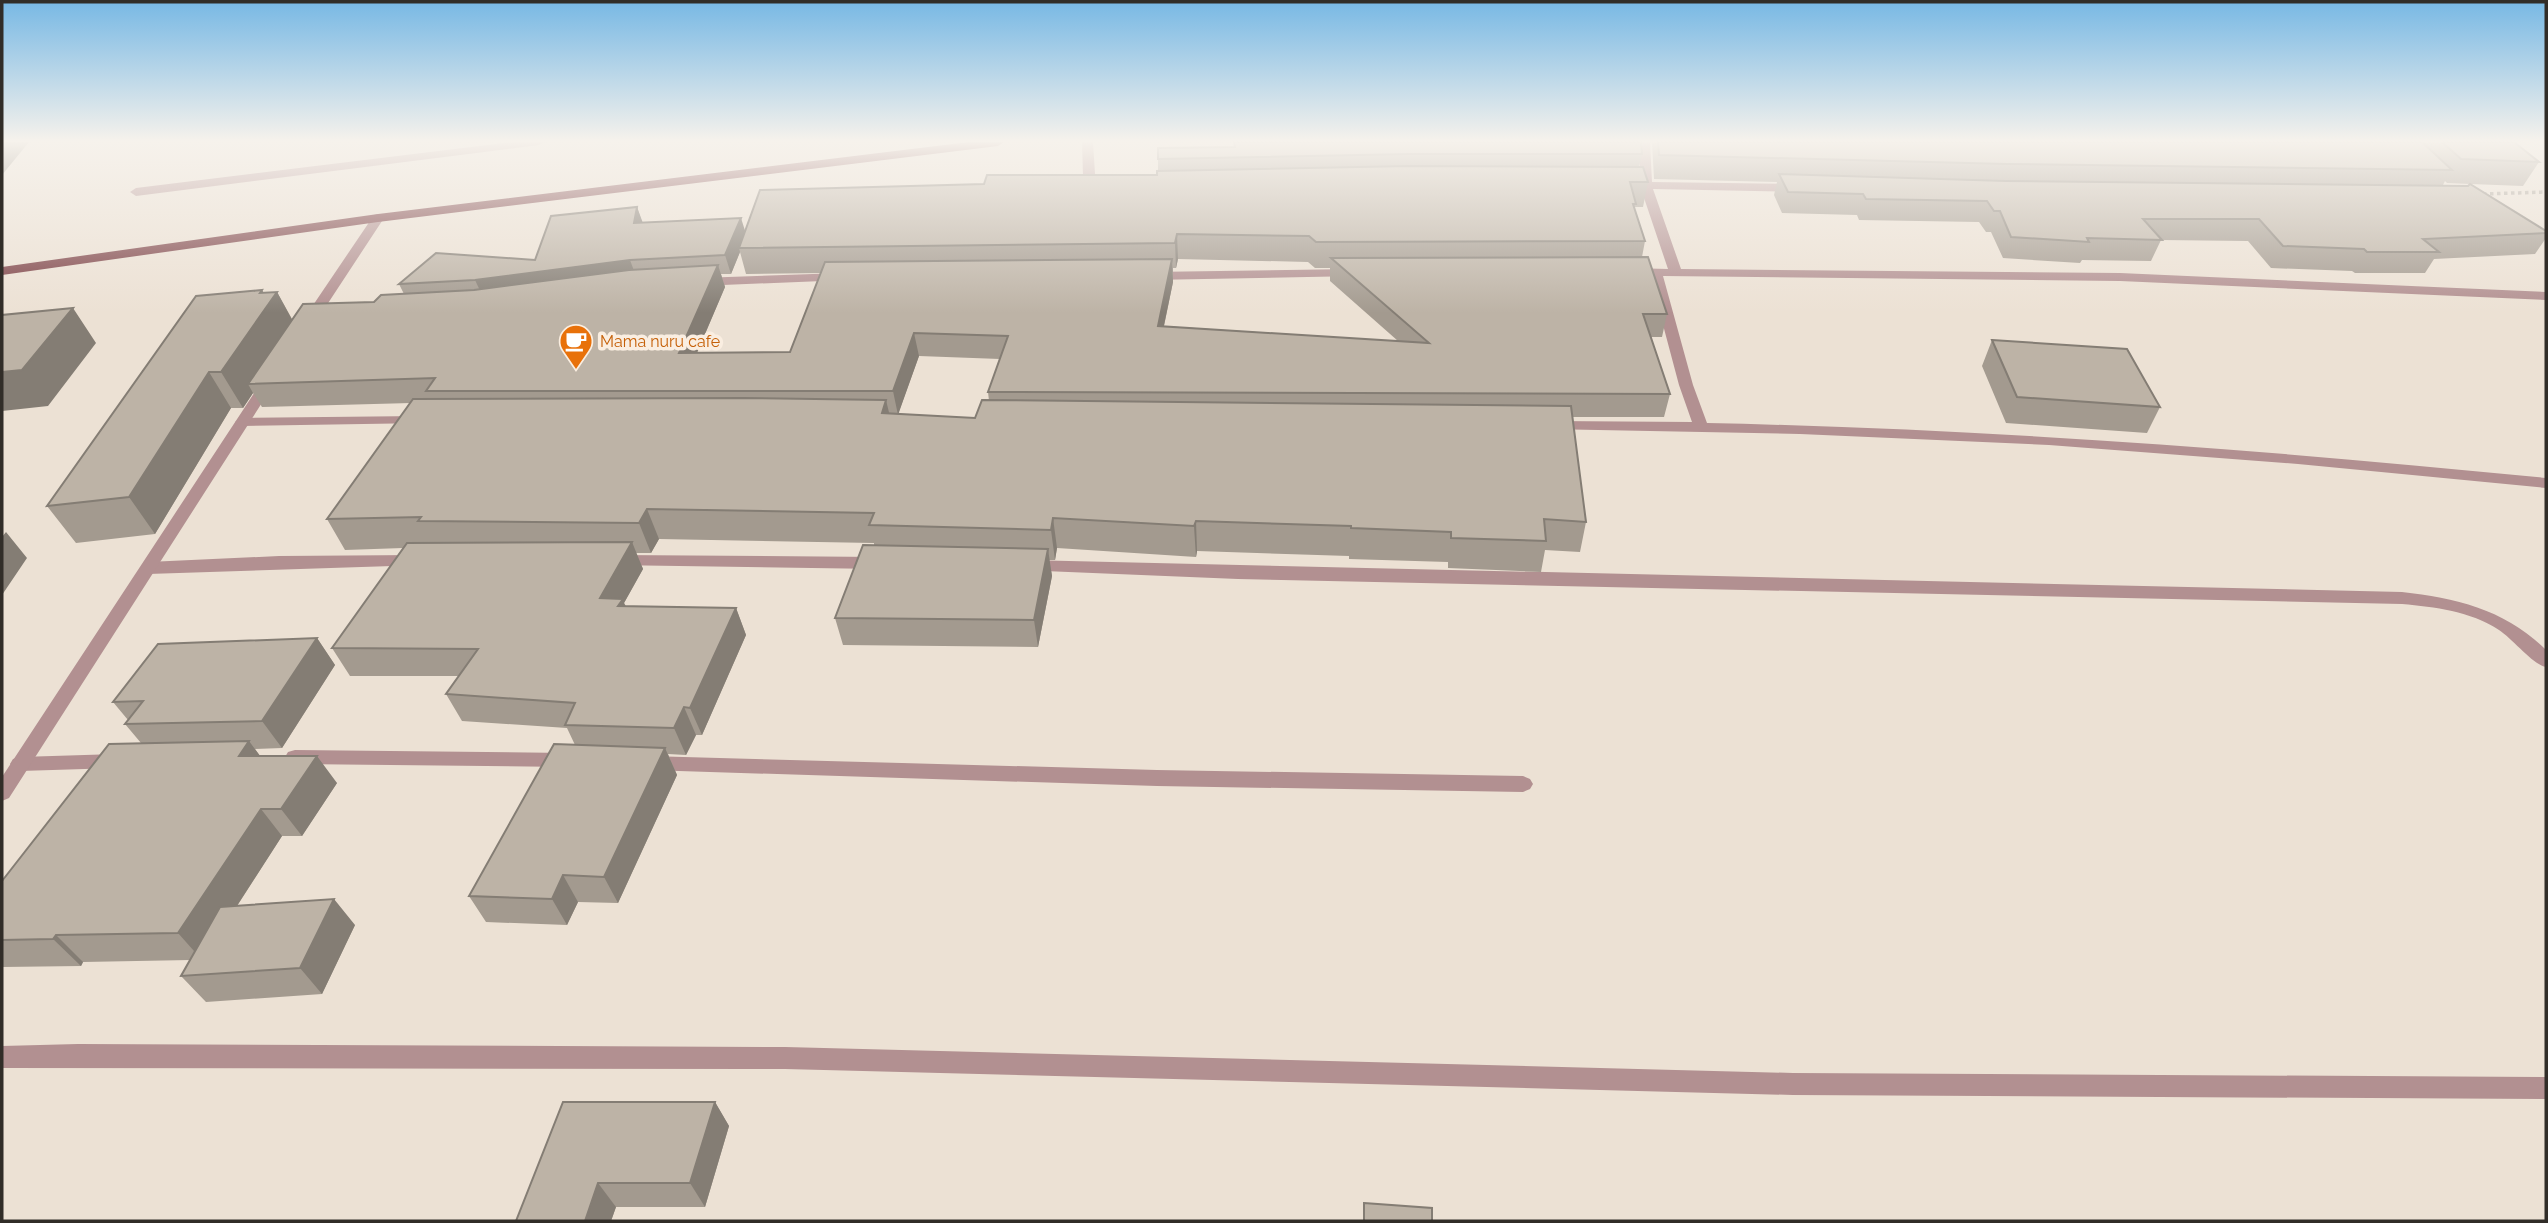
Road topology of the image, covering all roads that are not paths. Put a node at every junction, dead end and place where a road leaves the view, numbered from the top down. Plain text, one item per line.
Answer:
1 (532, 199) edge
2 (1651, 199) edge
3 (378, 218) junction
4 (2, 271) edge
5 (1617, 272) edge
6 (1655, 272) junction
7 (1676, 272) junction
8 (1367, 273) edge
9 (1141, 276) edge
10 (862, 277) edge
11 (685, 283) edge
12 (2546, 296) edge
13 (334, 315) edge
14 (313, 316) junction
15 (299, 337) edge
16 (278, 369) edge
17 (433, 420) edge
18 (242, 422) junction
19 (1536, 426) edge
20 (1700, 427) junction
21 (2546, 483) edge
22 (428, 561) edge
23 (605, 561) edge
24 (903, 563) edge
25 (1013, 566) edge
26 (148, 568) junction
27 (2546, 662) edge
28 (270, 757) edge
29 (139, 760) edge
30 (589, 761) edge
31 (630, 762) edge
32 (20, 764) junction
33 (1523, 784) dead end
34 (2, 793) edge
35 (2, 1057) edge
36 (2546, 1088) edge

1 - 3 highway
2 - 7 street
3 - 4 highway
3 - 14 street
5 - 6 street
6 - 7 street
6 - 20 street
7 - 12 street
8 - 9 street
10 - 11 street
13 - 14 street
14 - 15 street
16 - 18 street
17 - 18 street
18 - 26 street
19 - 20 street
20 - 21 street
22 - 26 street
23 - 24 street
25 - 27 street
26 - 32 street
28 - 30 street
29 - 32 street
31 - 33 street
32 - 34 street
35 - 36 street

